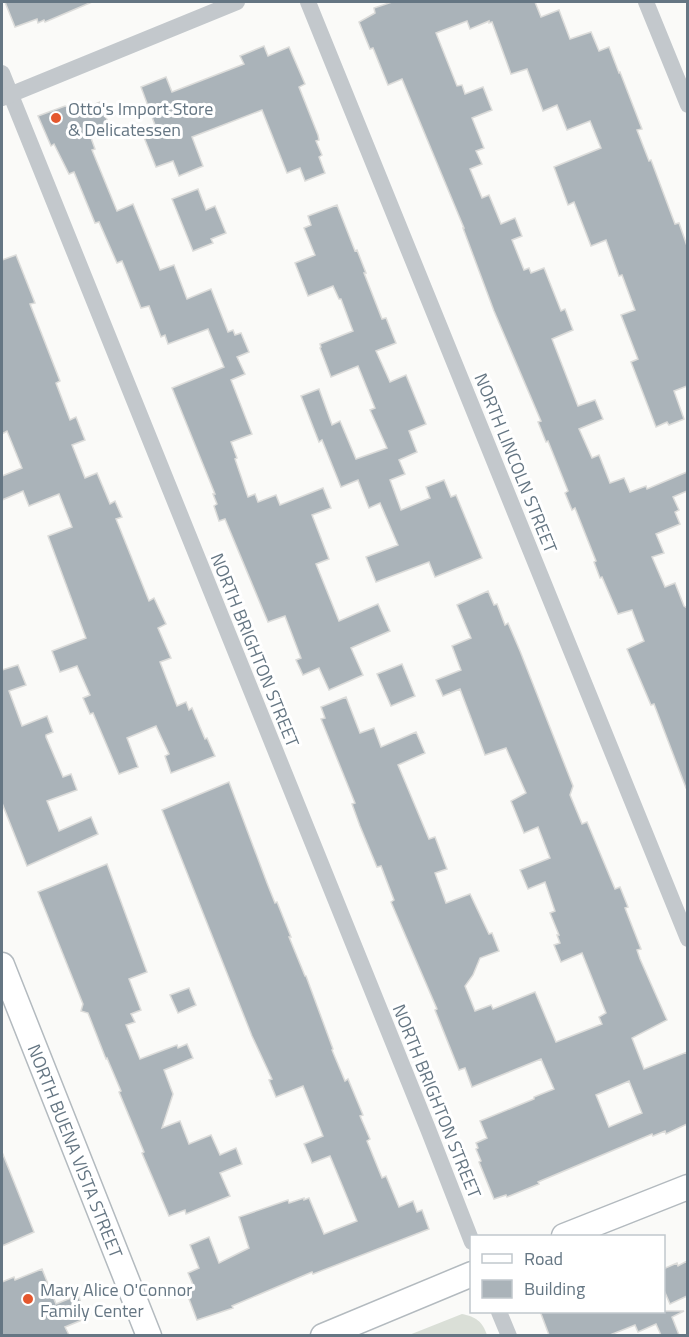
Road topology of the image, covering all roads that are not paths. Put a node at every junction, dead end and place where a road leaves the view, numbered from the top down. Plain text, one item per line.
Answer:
1 (237, 2) edge
2 (308, 2) edge
3 (646, 2) edge
4 (2, 73) edge
5 (6, 97) edge
6 (687, 105) edge
7 (687, 939) edge
8 (2, 965) edge
9 (687, 1186) edge
10 (566, 1235) edge
11 (470, 1239) edge
12 (470, 1274) edge
13 (500, 1313) edge
14 (149, 1335) edge
15 (322, 1335) edge
16 (509, 1335) edge

1 - 5 street
2 - 7 street, NORTH LINCOLN STREET
3 - 6 street
4 - 5 street, NORTH BRIGHTON STREET
5 - 11 street, NORTH BRIGHTON STREET
8 - 14 main road, NORTH BUENA VISTA STREET
9 - 10 main road
12 - 15 main road
13 - 16 street

